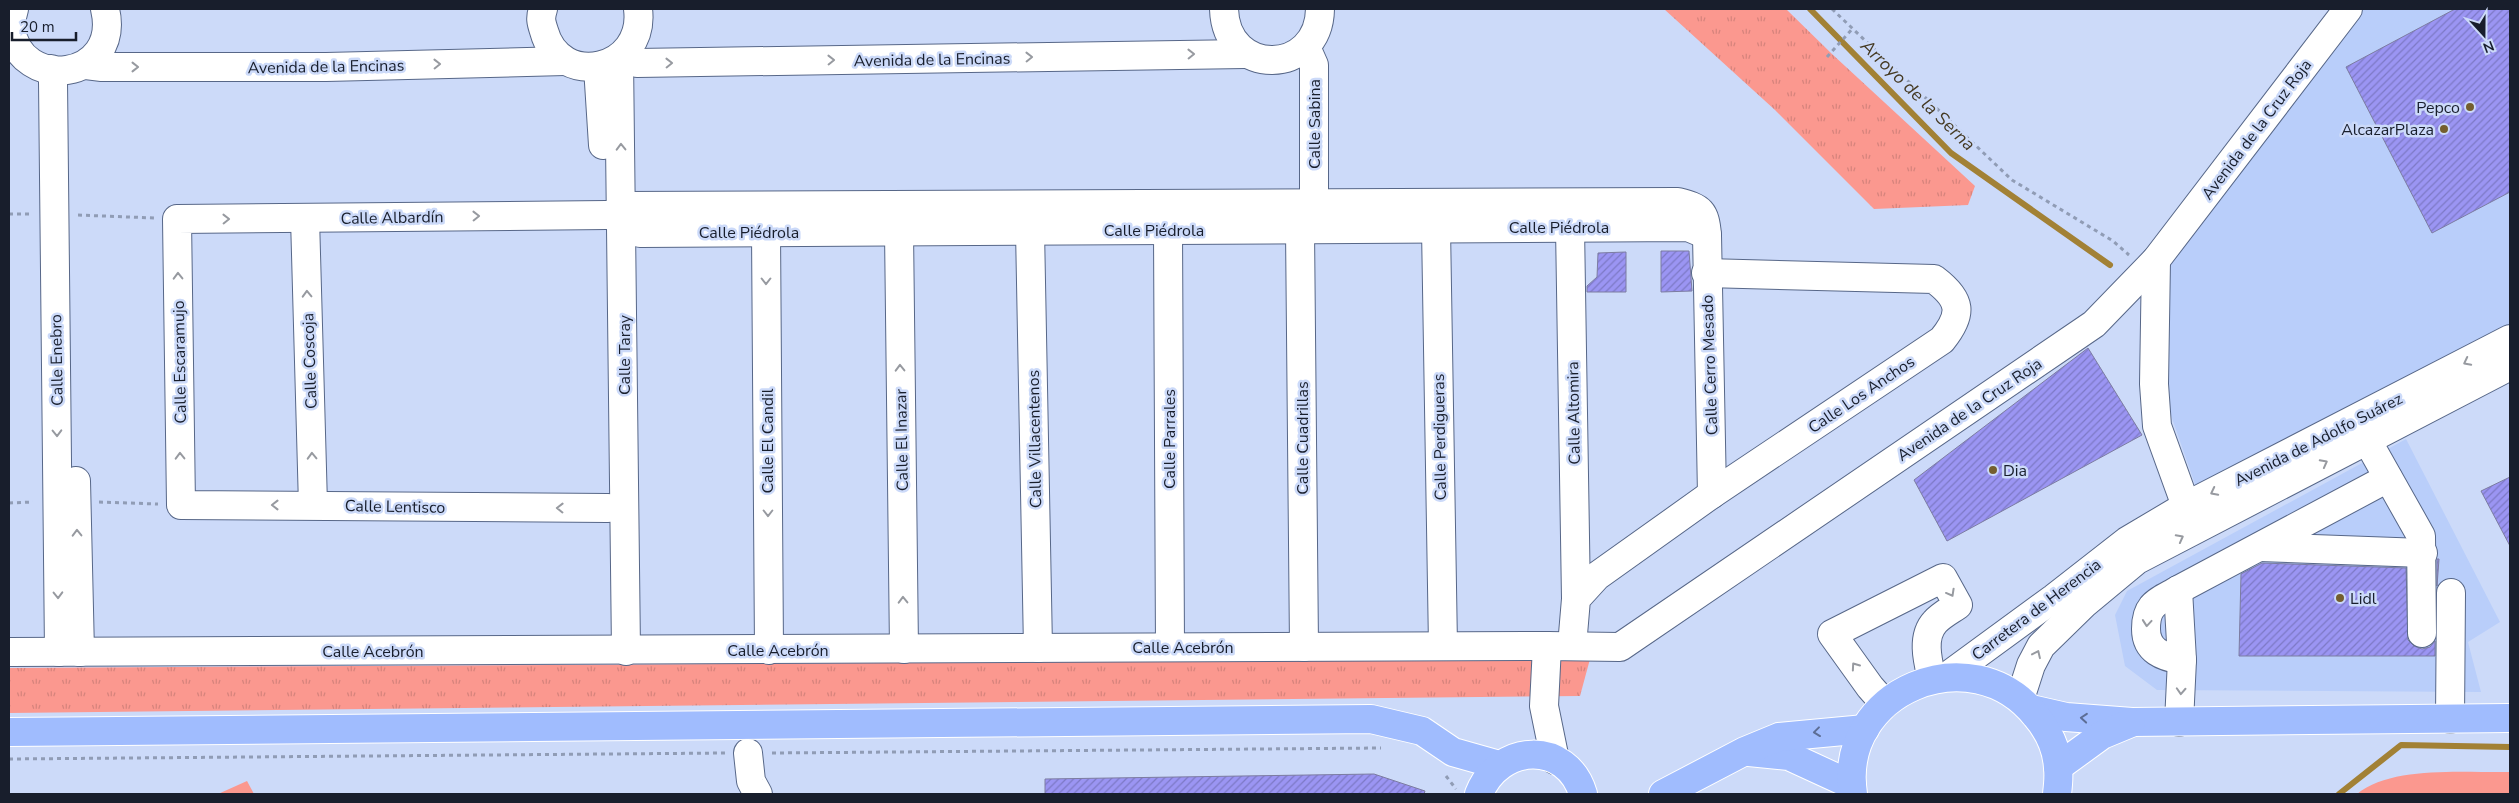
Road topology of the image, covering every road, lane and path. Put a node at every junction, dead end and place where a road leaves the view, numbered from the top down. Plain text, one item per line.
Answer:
1 (14, 9) edge
2 (105, 9) edge
3 (543, 9) edge
4 (638, 9) edge
5 (1224, 9) edge
6 (1320, 9) edge
7 (1832, 9) edge
8 (2348, 9) edge
9 (1853, 28) junction
10 (1306, 47) junction
11 (1245, 54) junction
12 (1826, 57) dead end
13 (565, 61) junction
14 (613, 61) junction
15 (9, 68) edge
16 (62, 68) junction
17 (1314, 202) junction
18 (617, 212) junction
19 (9, 214) edge
20 (63, 214) junction
21 (305, 218) junction
22 (177, 219) junction
23 (1570, 227) junction
24 (1436, 228) junction
25 (1300, 229) junction
26 (1030, 230) junction
27 (1168, 230) junction
28 (898, 231) junction
29 (766, 232) junction
30 (1707, 235) junction
31 (2151, 265) junction
32 (1706, 273) junction
33 (2510, 339) edge
34 (2510, 366) edge
35 (2367, 440) junction
36 (2388, 478) junction
37 (1712, 494) junction
38 (77, 501) junction
39 (181, 505) junction
40 (313, 505) junction
41 (2186, 506) junction
42 (608, 508) junction
43 (2258, 547) junction
44 (2132, 551) junction
45 (2423, 553) junction
46 (2451, 593) dead end
47 (1576, 599) junction
48 (2422, 633) dead end
49 (1443, 646) junction
50 (1560, 646) junction
51 (1304, 647) junction
52 (1038, 648) junction
53 (1170, 648) junction
54 (904, 649) junction
55 (769, 650) junction
56 (617, 651) junction
57 (9, 652) edge
58 (69, 652) junction
59 (1939, 678) junction
60 (1885, 704) junction
61 (2026, 704) junction
62 (1544, 706) junction
63 (2510, 718) edge
64 (2450, 719) junction
65 (2132, 722) junction
66 (2179, 722) junction
67 (1866, 729) junction
68 (9, 732) edge
69 (1453, 752) junction
70 (1745, 752) junction
71 (748, 753) dead end
72 (1510, 760) junction
73 (1555, 760) junction
74 (2058, 767) junction
75 (1852, 790) edge
76 (758, 794) edge
77 (1475, 794) edge
78 (1479, 794) edge
79 (1583, 794) edge
80 (1663, 794) edge
81 (2057, 794) edge

1 - 16 street
2 - 16 street
3 - 13 street
4 - 14 street
5 - 11 street
6 - 10 street
7 - 9 path
8 - 31 street, Avenida de la Cruz Roja
9 - 12 path
9 - 31 path
10 - 11 street, Avenida de la Encinas
10 - 17 street, Calle Sabina
14 -> 11 street, Avenida de la Encinas
13 - 14 street, Avenida de la Encinas
16 -> 13 street, Avenida de la Encinas
14 - 18 street, Calle Taray
15 - 16 street, Avenida de la Encinas
16 - 20 street, Calle Enebro
17 - 18 street, Calle Albardín
17 - 30 street, Calle Cerro Mesado
21 -> 18 street, Calle Albardín
18 - 29 street, Calle Piédrola
18 - 42 street, Calle Taray
18 - 56 street, Calle Taray
19 - 20 path
20 - 22 path
20 - 38 street, Calle Enebro
20 -> 58 street, Calle Enebro
22 -> 21 street, Calle Albardín
40 -> 21 street, Calle Coscoja
39 -> 22 street, Calle Escaramujo
23 - 24 street, Calle Piédrola
23 - 30 street, Calle Piédrola
23 - 47 street, Calle Altomira
24 - 25 street, Calle Piédrola
24 - 49 street, Calle Perdigueras
25 - 27 street, Calle Piédrola
25 - 51 street, Calle Cuadrillas
26 - 27 street, Calle Piédrola
26 - 28 street, Calle Piédrola
26 - 52 street, Calle Villacentenos
27 - 53 street, Calle Parrales
28 - 29 street, Calle Piédrola
54 -> 28 street, Calle El Inazar
29 -> 55 street, Calle El Candil
30 - 32 street, Calle Cerro Mesado
31 - 41 street
31 - 50 street, Avenida de la Cruz Roja
32 - 37 street, Calle Cerro Mesado
32 - 37 street, Calle Los Anchos
33 -> 41 street, Avenida de Adolfo Suárez
34 - 35 street, Avenida de Adolfo Suárez
35 - 36 street
44 -> 35 street, Avenida de Adolfo Suárez
36 - 43 street
36 - 45 street
37 - 47 street, Calle Los Anchos
38 - 39 path
58 -> 38 street, Calle Enebro
40 -> 39 street, Calle Lentisco
42 -> 40 street, Calle Lentisco
41 - 44 street, Avenida de Adolfo Suárez
42 - 56 street, Calle Taray
43 - 45 street
43 -> 66 street
44 - 59 street, Carretera de Herencia
61 -> 44 street, Carretera de Herencia
45 - 48 street
46 - 64 street
47 - 50 street
49 - 50 street, Calle Acebrón
49 - 51 street, Calle Acebrón
50 - 62 street
51 - 53 street, Calle Acebrón
52 - 53 street, Calle Acebrón
52 - 54 street, Calle Acebrón
54 - 55 street, Calle Acebrón
55 - 56 street, Calle Acebrón
56 - 58 street, Calle Acebrón
57 - 58 street, Calle Acebrón
59 - 60 main road
60 -> 59 street
59 - 61 main road
60 - 67 main road
65 -> 61 main road
61 - 74 main road
62 - 72 street
62 - 73 street
63 - 64 main road
64 - 66 main road
65 - 66 main road
65 - 74 main road
67 -> 70 main road
67 - 75 main road
68 - 69 main road
69 - 72 main road
69 - 77 main road
70 - 75 main road
70 - 80 main road
71 - 76 street
72 - 73 main road
72 - 78 main road
73 - 79 main road
74 - 81 main road

